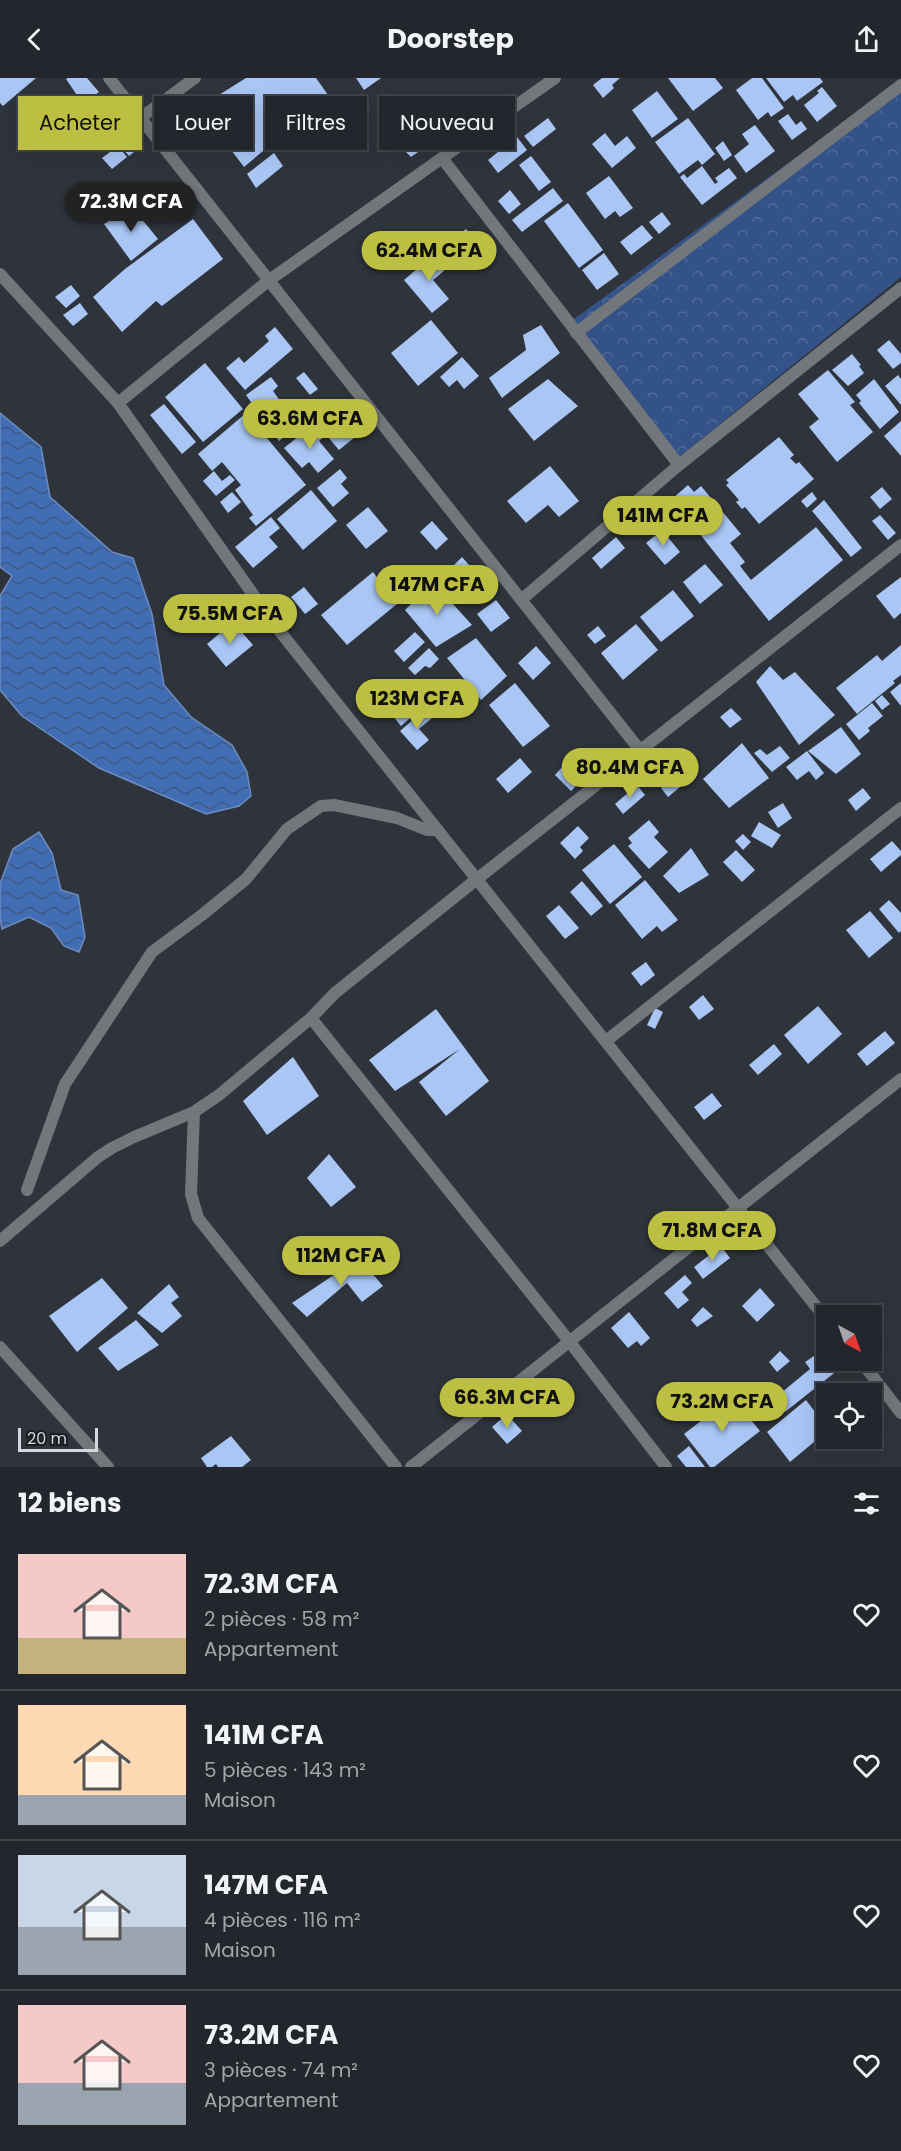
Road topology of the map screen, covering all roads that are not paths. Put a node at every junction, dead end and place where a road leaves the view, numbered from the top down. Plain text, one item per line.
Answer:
1 (109, 78) edge
2 (195, 78) edge
3 (555, 78) edge
4 (901, 85) edge
5 (123, 96) edge
6 (142, 118) edge
7 (142, 122) edge
8 (442, 158) junction
9 (0, 274) edge
10 (268, 281) junction
11 (901, 288) edge
12 (576, 333) junction
13 (118, 404) junction
14 (679, 465) junction
15 (901, 545) edge
16 (521, 600) junction
17 (639, 749) junction
18 (901, 808) edge
19 (438, 830) junction
20 (477, 879) junction
21 (310, 1018) junction
22 (606, 1041) junction
23 (901, 1079) edge
24 (194, 1112) junction
25 (27, 1190) dead end
26 (738, 1208) junction
27 (0, 1241) edge
28 (816, 1306) edge
29 (569, 1341) junction
30 (0, 1347) edge
31 (869, 1371) edge
32 (901, 1413) edge
33 (108, 1467) edge
34 (396, 1467) edge
35 (411, 1467) edge
36 (666, 1467) edge

1 - 5 street
2 - 6 street
3 - 8 street
4 - 12 street
7 - 10 street
8 - 10 street
8 - 12 street
9 - 13 street
10 - 13 street
10 - 16 street
11 - 14 street
12 - 14 street
13 - 19 street
14 - 16 street
15 - 17 street
16 - 17 street
17 - 20 street
18 - 22 street
19 - 20 street
19 - 25 street
20 - 21 street
20 - 22 street
21 - 24 street
21 - 29 street
22 - 26 street
23 - 26 street
24 - 27 street
24 - 34 street
26 - 28 street
26 - 29 street
29 - 35 street
29 - 36 street
30 - 33 street
31 - 32 street

